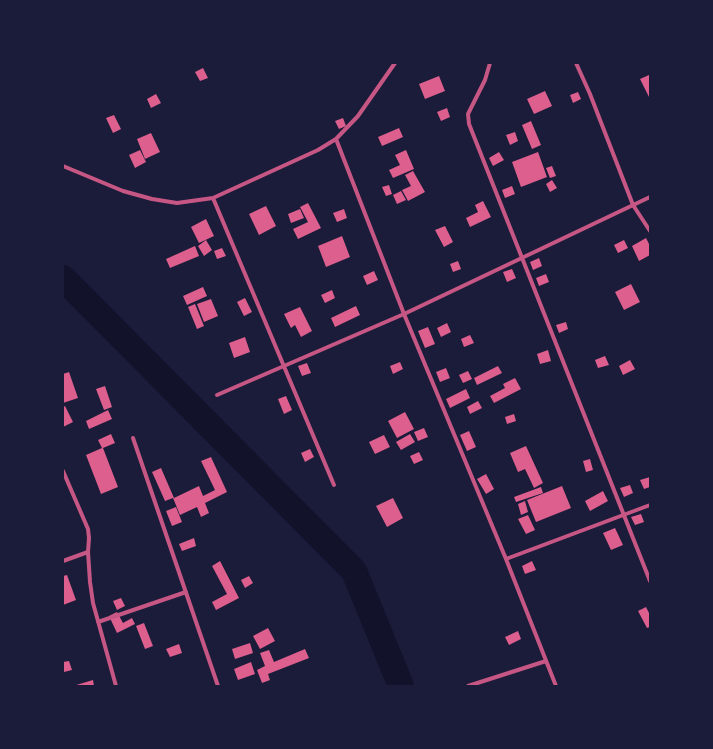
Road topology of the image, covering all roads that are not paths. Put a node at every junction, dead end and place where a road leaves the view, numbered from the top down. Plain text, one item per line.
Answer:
1 (395, 63) edge
2 (490, 63) edge
3 (576, 63) edge
4 (336, 139) junction
5 (63, 166) edge
6 (650, 197) edge
7 (213, 198) junction
8 (634, 205) junction
9 (650, 231) edge
10 (522, 259) junction
11 (404, 314) junction
12 (284, 365) junction
13 (217, 395) dead end
14 (133, 438) dead end
15 (63, 472) edge
16 (334, 485) dead end
17 (650, 504) edge
18 (624, 514) junction
19 (88, 552) junction
20 (506, 559) junction
21 (63, 561) edge
22 (650, 582) edge
23 (186, 592) junction
24 (98, 622) junction
25 (546, 662) junction
26 (116, 686) edge
27 (218, 686) edge
28 (468, 686) edge
29 (556, 686) edge

1 - 4 street
2 - 10 street
3 - 8 street
4 - 7 street
4 - 11 street
5 - 7 street
6 - 8 street
7 - 12 street
8 - 9 street
8 - 10 street
10 - 11 street
10 - 18 street
11 - 12 street
11 - 20 street
12 - 13 street
12 - 16 street
14 - 23 street
15 - 19 street
17 - 18 street
18 - 20 street
18 - 22 street
19 - 21 street
19 - 24 street
20 - 25 street
23 - 24 street
23 - 27 street
24 - 26 street
25 - 28 street
25 - 29 street

